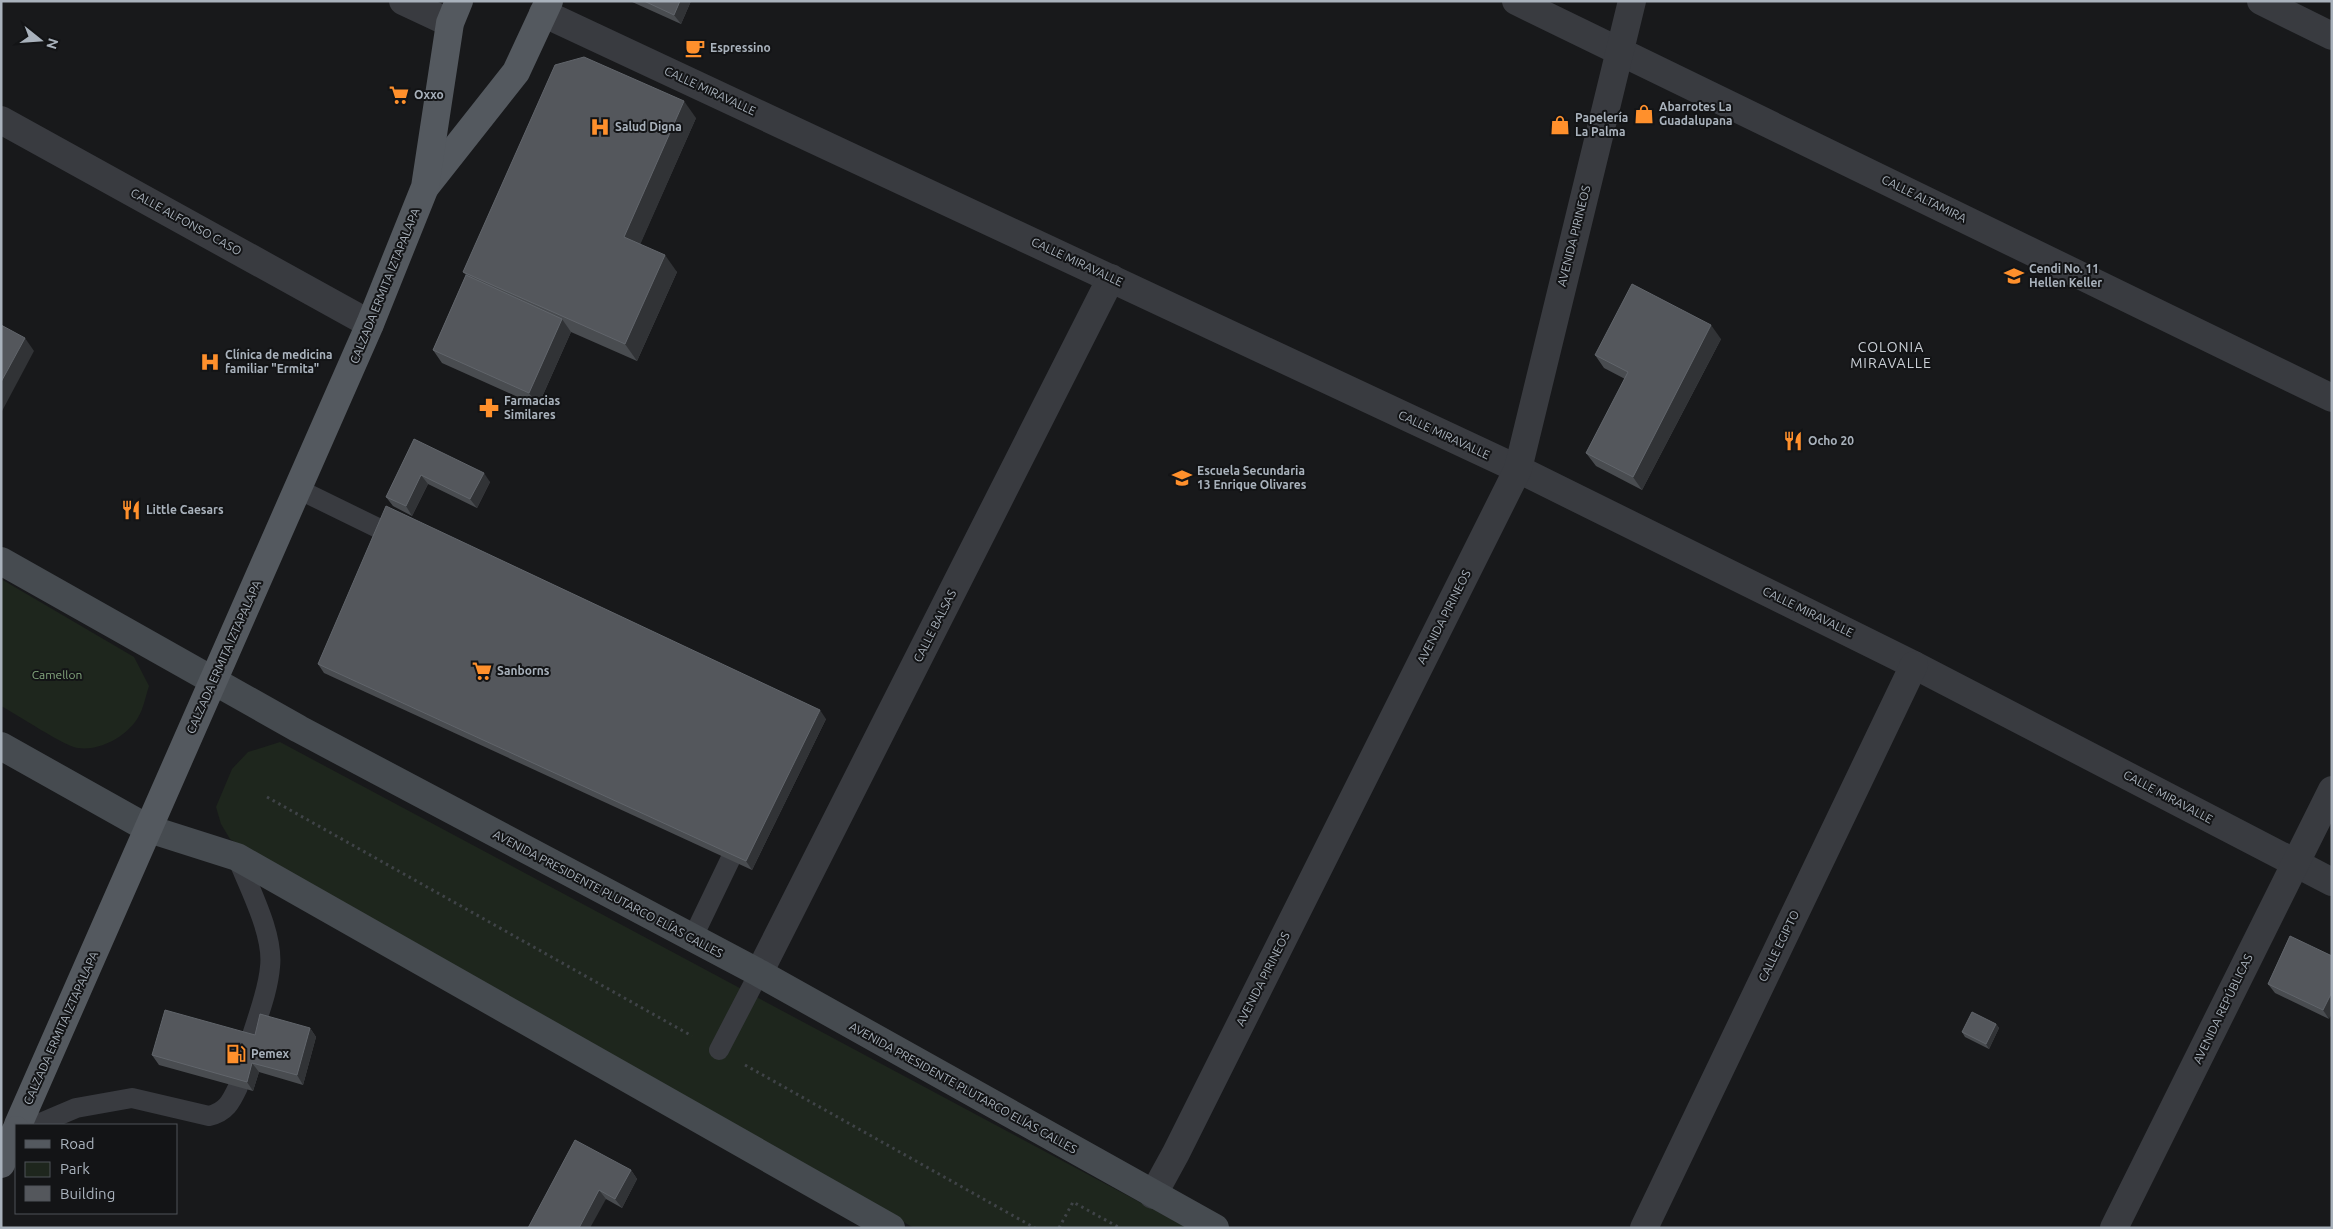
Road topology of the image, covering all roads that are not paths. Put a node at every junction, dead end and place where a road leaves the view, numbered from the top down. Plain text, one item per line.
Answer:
1 (403, 1) edge
2 (1516, 1) edge
3 (1632, 1) edge
4 (2261, 1) edge
5 (546, 7) edge
6 (454, 12) edge
7 (2332, 36) edge
8 (1619, 50) junction
9 (1, 120) edge
10 (425, 188) junction
11 (1111, 278) junction
12 (370, 324) junction
13 (2332, 398) edge
14 (1518, 469) junction
15 (298, 489) junction
16 (386, 532) edge
17 (1, 561) edge
18 (1914, 665) junction
19 (214, 681) junction
20 (1, 746) edge
21 (2332, 790) edge
22 (149, 829) junction
23 (237, 857) junction
24 (730, 860) edge
25 (2295, 864) junction
26 (2332, 882) edge
27 (692, 939) junction
28 (759, 974) junction
29 (250, 1042) edge
30 (718, 1050) road end
31 (238, 1087) edge
32 (23, 1124) edge
33 (35, 1124) edge
34 (15, 1139) edge
35 (1, 1164) edge
36 (1153, 1195) junction
37 (891, 1228) edge
38 (1215, 1228) edge
39 (1644, 1228) edge
40 (2114, 1228) edge

1 - 6 street
2 - 8 street, CALLE ALTAMIRA
3 - 8 street, AVENIDA PIRINEOS
4 - 7 street
5 - 10 main road, CALZADA ERMITA IZTAPALAPA
5 - 11 street, CALLE MIRAVALLE
6 - 10 main road, CALZADA ERMITA IZTAPALAPA
8 - 13 street, CALLE ALTAMIRA
8 - 14 street, AVENIDA PIRINEOS
9 - 12 street, CALLE ALFONSO CASO
10 - 12 main road, CALZADA ERMITA IZTAPALAPA
11 - 14 street, CALLE MIRAVALLE
11 - 28 street, CALLE BALSAS
12 - 15 main road, CALZADA ERMITA IZTAPALAPA
14 - 18 street, CALLE MIRAVALLE
14 - 36 street, AVENIDA PIRINEOS
15 - 16 lane
15 - 19 main road, CALZADA ERMITA IZTAPALAPA
17 - 19 main road, AVENIDA PRESIDENTE PLUTARCO ELÍAS CALLES
18 - 25 street, CALLE MIRAVALLE
18 - 39 street, CALLE EGIPTO
19 - 22 main road, CALZADA ERMITA IZTAPALAPA
19 - 27 main road, AVENIDA PRESIDENTE PLUTARCO ELÍAS CALLES
20 - 22 main road
21 - 25 street, AVENIDA REPÚBLICAS
22 - 23 main road
22 - 32 main road, CALZADA ERMITA IZTAPALAPA
23 - 29 lane
23 - 37 main road
24 - 27 lane
25 - 26 street, CALLE MIRAVALLE
25 - 40 street, AVENIDA REPÚBLICAS
27 - 28 main road, AVENIDA PRESIDENTE PLUTARCO ELÍAS CALLES
28 - 30 lane
28 - 36 main road, AVENIDA PRESIDENTE PLUTARCO ELÍAS CALLES
31 - 33 lane
34 - 35 main road, CALZADA ERMITA IZTAPALAPA
36 - 38 main road, AVENIDA PRESIDENTE PLUTARCO ELÍAS CALLES

